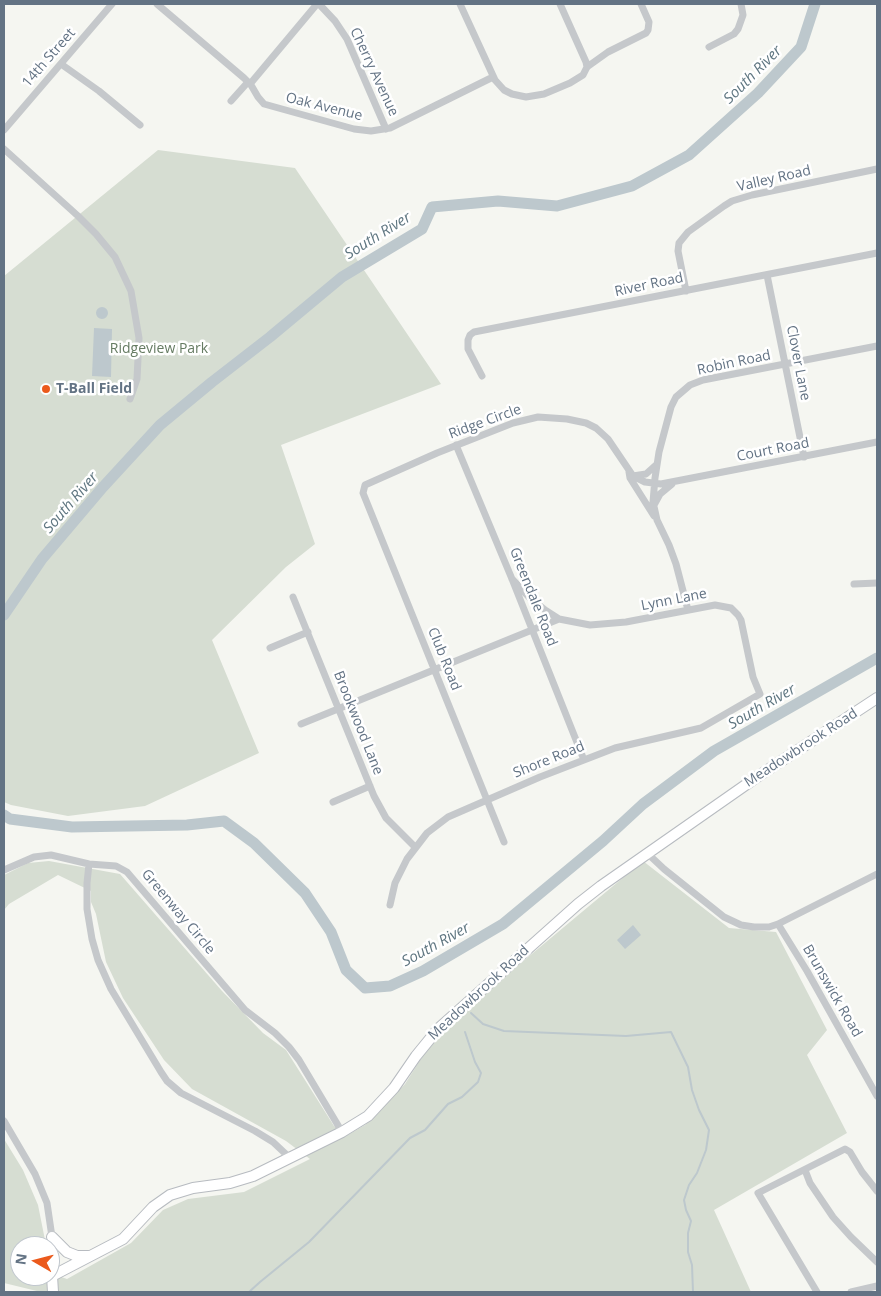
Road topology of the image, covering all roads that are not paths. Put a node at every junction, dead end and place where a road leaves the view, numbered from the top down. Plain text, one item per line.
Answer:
1 (112, 4) edge
2 (157, 4) edge
3 (318, 4) edge
4 (460, 4) edge
5 (560, 4) edge
6 (641, 4) edge
7 (741, 4) edge
8 (709, 47) dead end
9 (61, 64) junction
10 (586, 67) junction
11 (493, 77) junction
12 (249, 82) junction
13 (232, 101) dead end
14 (140, 125) dead end
15 (386, 129) junction
16 (4, 130) edge
17 (4, 150) edge
18 (877, 170) edge
19 (877, 253) edge
20 (767, 274) junction
21 (686, 290) junction
22 (877, 346) edge
23 (785, 364) junction
24 (482, 376) dead end
25 (130, 399) dead end
26 (877, 442) edge
27 (456, 445) junction
28 (804, 457) junction
29 (657, 462) junction
30 (656, 472) junction
31 (631, 474) junction
32 (672, 483) junction
33 (654, 484) junction
34 (364, 486) joint
35 (653, 508) junction
36 (656, 520) junction
37 (512, 579) junction
38 (877, 583) edge
39 (854, 584) dead end
40 (293, 597) dead end
41 (688, 610) junction
42 (560, 619) junction
43 (533, 630) junction
44 (308, 632) junction
45 (270, 648) dead end
46 (434, 670) junction
47 (760, 694) joint
48 (877, 698) edge
49 (338, 709) junction
50 (301, 724) dead end
51 (584, 760) junction
52 (370, 786) junction
53 (487, 799) junction
54 (333, 802) dead end
55 (504, 842) dead end
56 (415, 847) junction
57 (647, 853) junction
58 (89, 864) junction
59 (4, 870) edge
60 (877, 874) edge
61 (390, 905) dead end
62 (778, 924) junction
63 (877, 1096) edge
64 (4, 1121) edge
65 (342, 1132) junction
66 (290, 1158) junction
67 (805, 1170) junction
68 (877, 1191) edge
69 (52, 1236) edge
70 (60, 1245) edge
71 (89, 1256) junction
72 (877, 1262) edge
73 (60, 1272) edge
74 (877, 1286) edge
75 (818, 1292) edge
76 (851, 1292) edge

1 - 9 street, 14th Street
2 - 12 street, Oak Avenue
3 - 12 street
3 - 15 street, Cherry Avenue
4 - 11 street
5 - 10 street
6 - 10 street
7 - 8 street
9 - 14 street
9 - 16 street, 14th Street
10 - 11 street
11 - 15 street, Oak Avenue
12 - 13 street
12 - 15 street, Oak Avenue
17 - 25 street
18 - 21 street, Valley Road
19 - 20 street, River Road
20 - 21 street, River Road
20 - 23 street, Clover Lane
21 - 24 street, River Road
22 - 23 street, Robin Road
23 - 28 street, Clover Lane
23 - 29 street, Robin Road
26 - 28 street, Court Road
27 - 31 street, Ridge Circle
27 - 34 street, Ridge Circle
27 - 37 street, Greendale Road
28 - 32 street, Court Road
29 - 30 street, Robin Road
29 - 31 street
30 - 32 street
30 - 33 street, Robin Road
31 - 33 street
31 - 36 street, Ridge Circle
32 - 33 street, Court Road
32 - 35 street
33 - 35 street, Ridge Circle
34 - 46 street, Club Road
35 - 36 street, Ridge Circle
36 - 41 street, Ridge Circle
37 - 42 street, Lynn Lane
37 - 43 street, Greendale Road
38 - 39 street
40 - 44 street, Brookwood Lane
41 - 42 street, Lynn Lane
41 - 47 street, Lynn Lane
42 - 43 street
43 - 46 street
43 - 51 street, Greendale Road
44 - 45 street
44 - 49 street, Brookwood Lane
46 - 49 street
46 - 53 street, Club Road
47 - 51 street, Shore Road
48 - 57 street, Meadowbrook Road
49 - 50 street
49 - 52 street, Brookwood Lane
51 - 53 street, Shore Road
52 - 54 street
52 - 56 street, Brookwood Lane
53 - 55 street, Club Road
53 - 56 street, Shore Road
56 - 61 street, Shore Road
57 - 62 street
57 - 65 street, Meadowbrook Road
58 - 59 street, Greenway Circle
58 - 65 street, Greenway Circle
58 - 66 street
60 - 62 street
62 - 63 street, Brunswick Road
64 - 69 street
65 - 66 street, Meadowbrook Road
66 - 71 street, Meadowbrook Road
67 - 68 street
67 - 72 street
67 - 75 street
70 - 71 street
71 - 73 street, Meadowbrook Road
74 - 76 street

